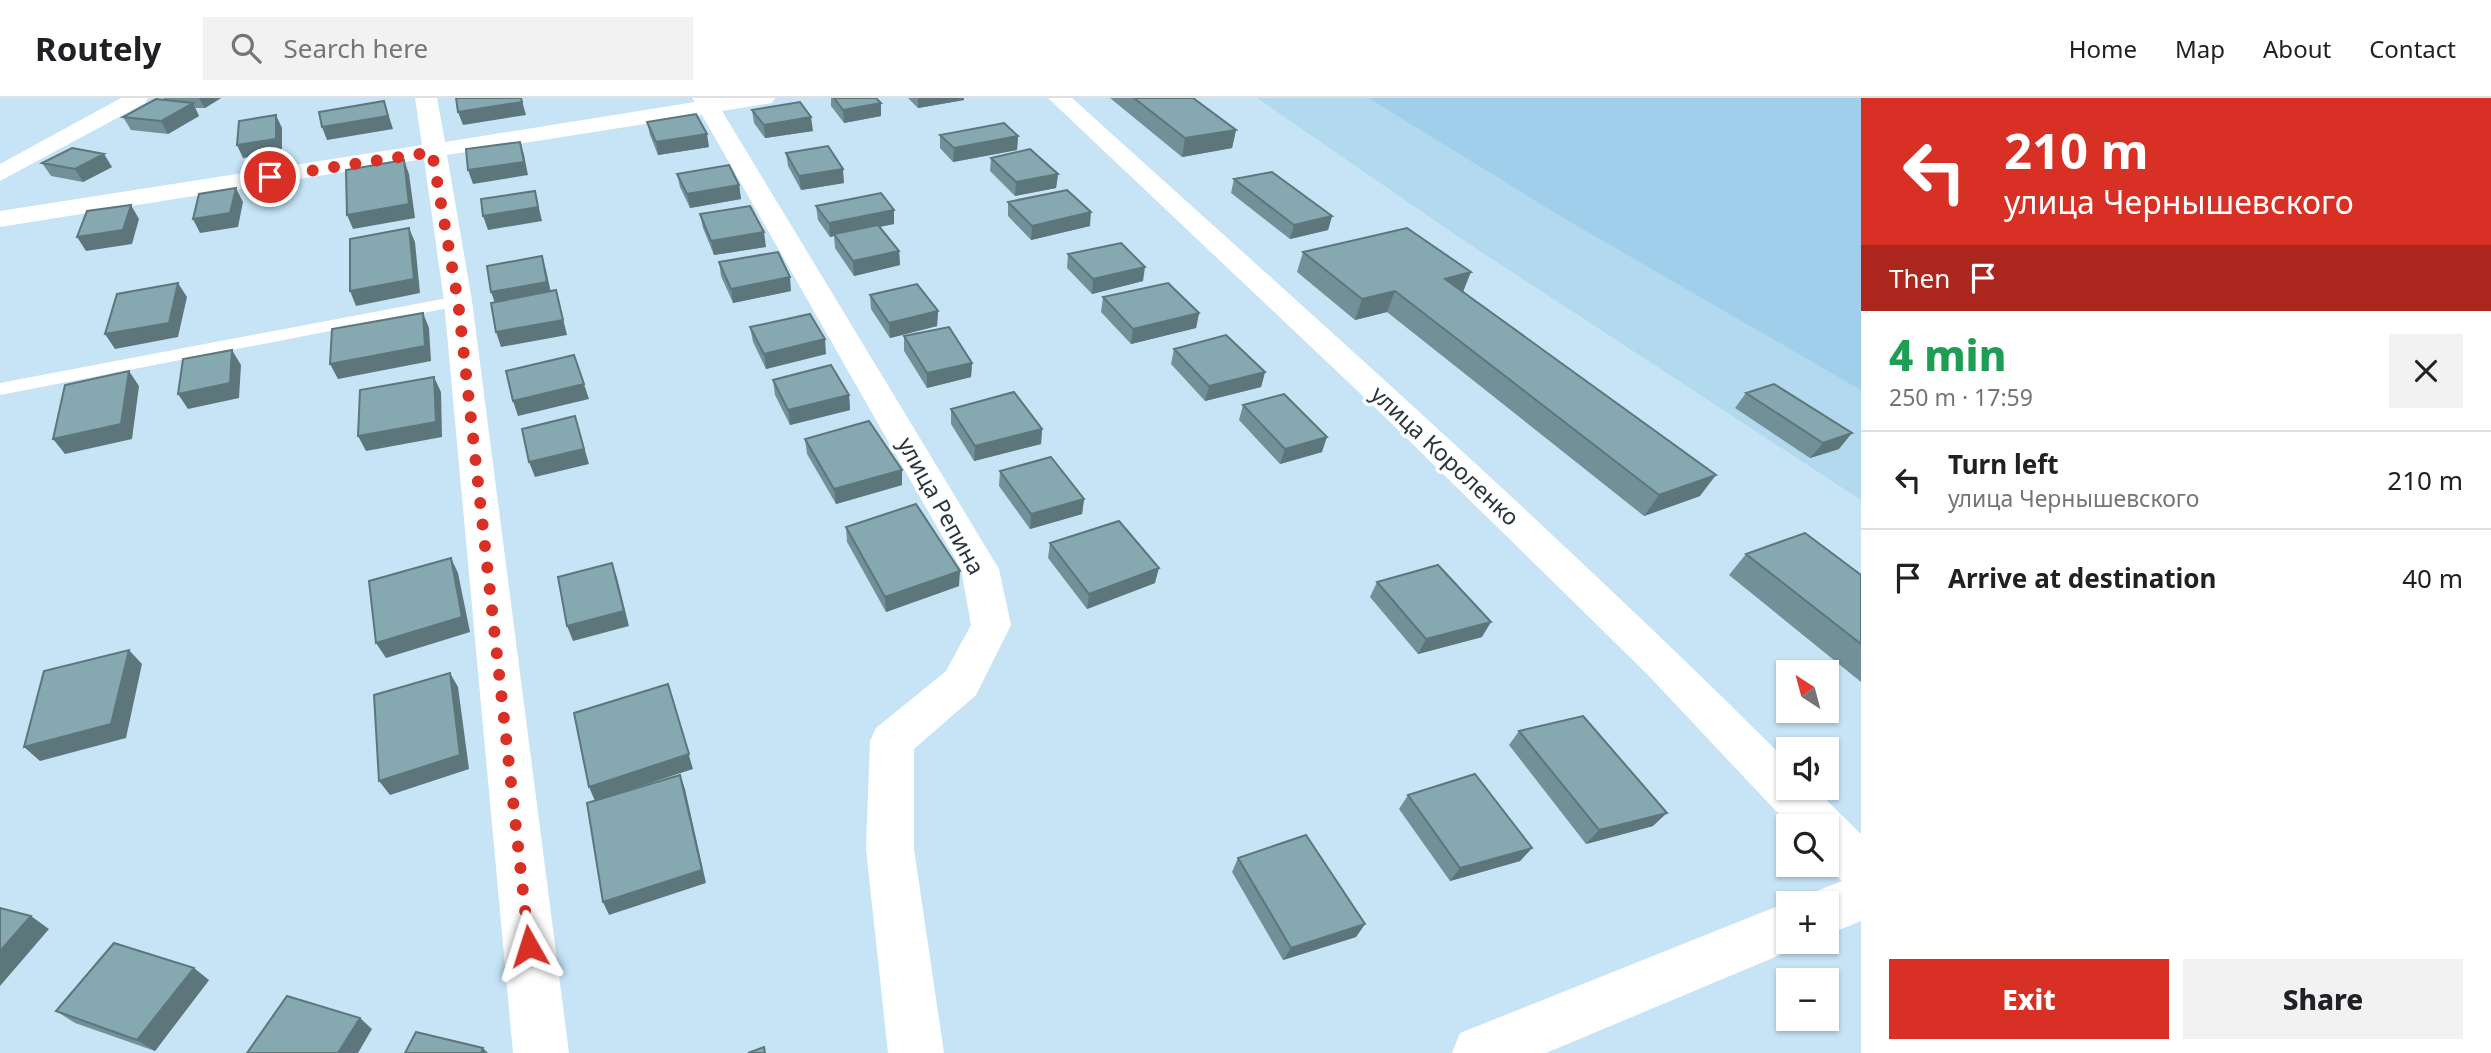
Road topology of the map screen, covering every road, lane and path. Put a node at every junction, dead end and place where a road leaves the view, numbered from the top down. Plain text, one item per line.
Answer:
1 (137, 98) edge
2 (426, 98) edge
3 (764, 98) edge
4 (1059, 98) edge
5 (705, 102) edge
6 (432, 152) junction
7 (0, 174) edge
8 (0, 219) edge
9 (458, 301) junction
10 (0, 388) edge
11 (1809, 814) edge
12 (1839, 844) edge
13 (1861, 867) edge
14 (1861, 897) edge
15 (1839, 906) edge
16 (1776, 932) edge
17 (541, 1053) edge
18 (916, 1053) edge
19 (1480, 1053) edge

1 - 7 street
2 - 6 street
3 - 5 street
4 - 11 street, улица Короленко
5 - 6 street
5 - 18 street, улица Репина
6 - 8 street
6 - 9 street
9 - 10 lane
9 - 17 street
12 - 13 street
14 - 15 street
16 - 19 street

